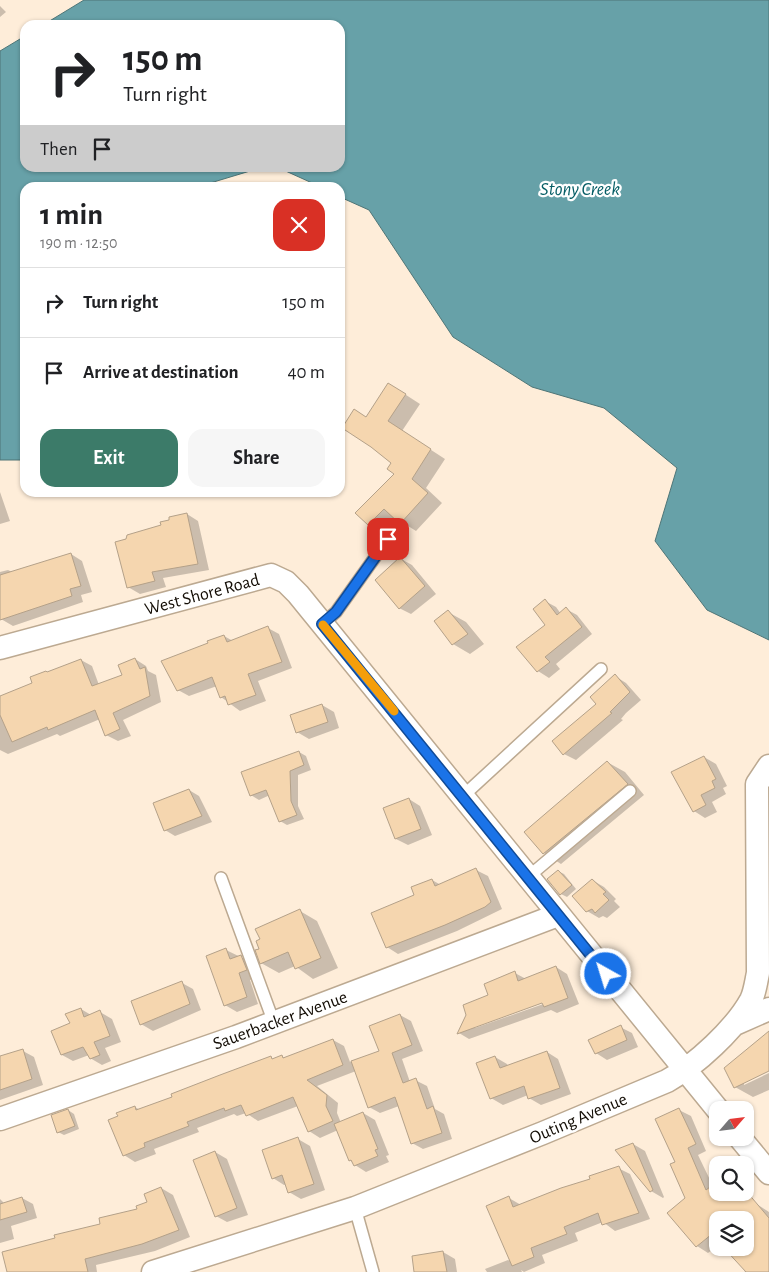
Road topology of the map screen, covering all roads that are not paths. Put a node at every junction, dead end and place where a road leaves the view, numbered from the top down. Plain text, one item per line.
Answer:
1 (388, 539) dead end
2 (322, 624) junction
3 (0, 648) edge
4 (601, 669) dead end
5 (769, 766) edge
6 (630, 791) dead end
7 (463, 796) junction
8 (528, 877) junction
9 (221, 878) dead end
10 (558, 915) junction
11 (769, 1009) edge
12 (274, 1022) junction
13 (735, 1024) junction
14 (686, 1071) junction
15 (711, 1101) edge
16 (0, 1119) edge
17 (747, 1146) edge
18 (769, 1173) edge
19 (356, 1208) junction
20 (153, 1272) edge
21 (373, 1272) edge

1 - 2 lane
2 - 3 street, West Shore Road
2 - 7 street, West Shore Road
4 - 7 lane
5 - 13 street, Outing Avenue
6 - 8 lane
7 - 8 street, West Shore Road
8 - 10 street, West Shore Road
9 - 12 lane
10 - 12 street, Sauerbacker Avenue
10 - 14 street, West Shore Road
11 - 13 street
12 - 16 street, Sauerbacker Avenue
13 - 14 street, Outing Avenue
14 - 15 street, West Shore Road
14 - 19 street, Outing Avenue
17 - 18 street
19 - 20 street, Outing Avenue
19 - 21 lane

